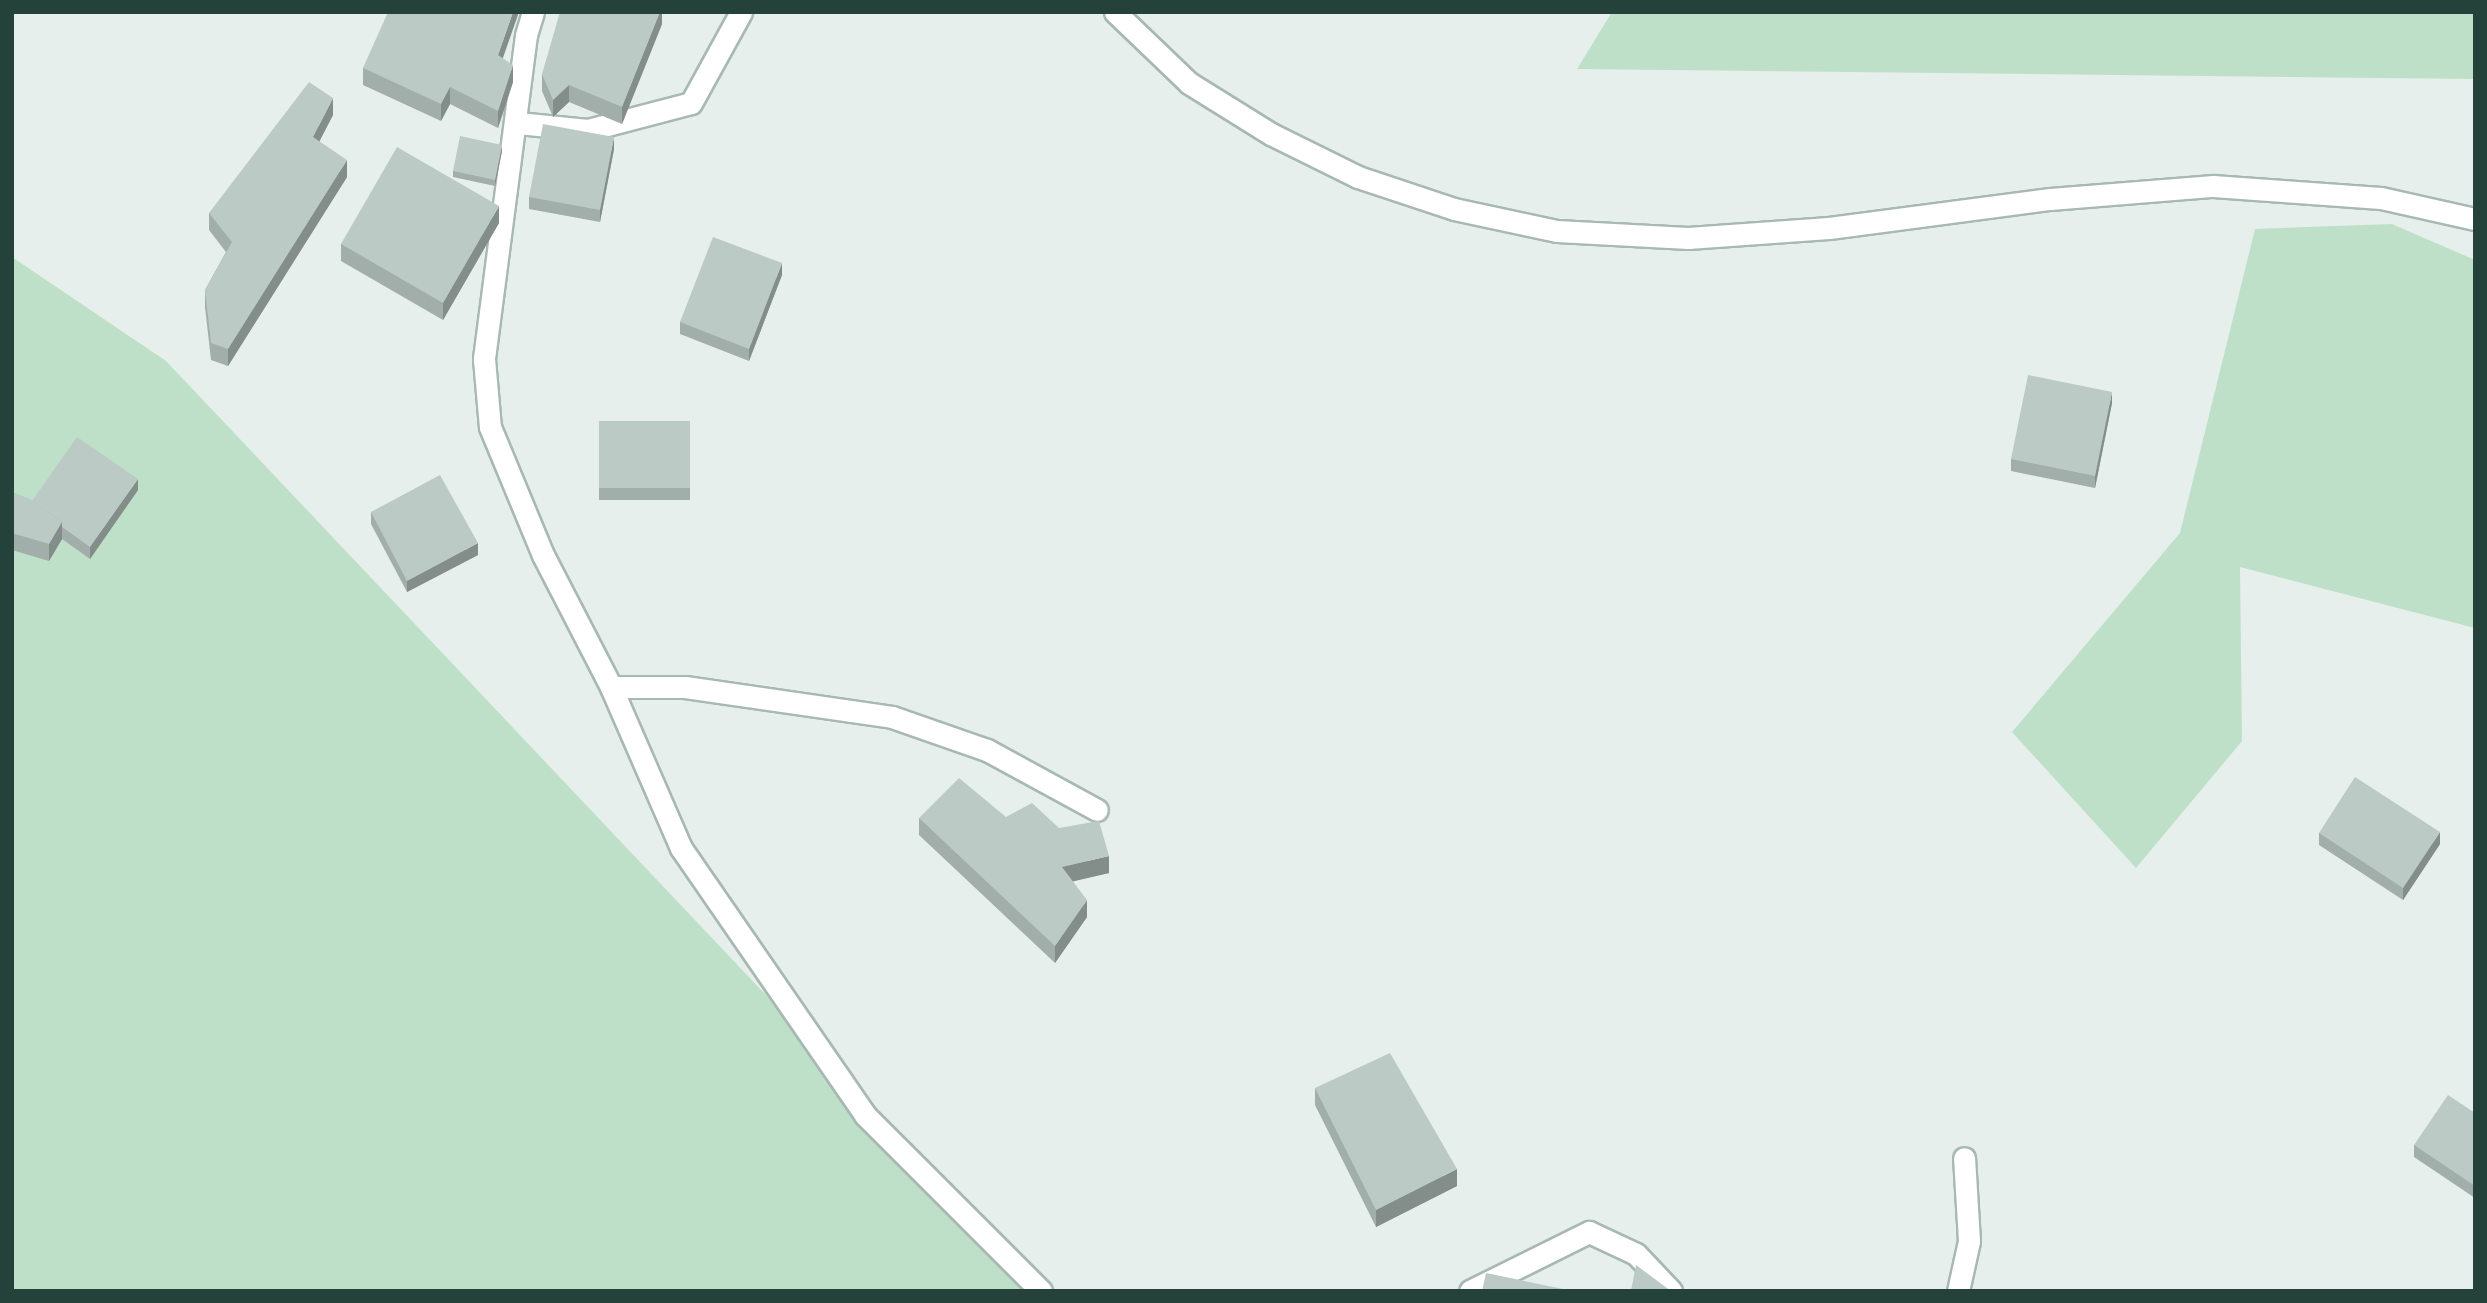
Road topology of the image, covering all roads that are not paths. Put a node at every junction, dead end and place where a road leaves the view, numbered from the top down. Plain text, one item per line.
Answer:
1 (533, 12) edge
2 (741, 12) edge
3 (1115, 12) edge
4 (518, 123) junction
5 (2475, 219) edge
6 (611, 687) junction
7 (1097, 810) dead end
8 (1964, 1158) dead end
9 (1041, 1291) edge
10 (1470, 1291) edge
11 (1671, 1291) edge
12 (1958, 1291) edge

1 - 4 street
2 - 4 street
3 - 5 street
4 - 6 street
6 - 7 street
6 - 9 street
8 - 12 street
10 - 11 street

